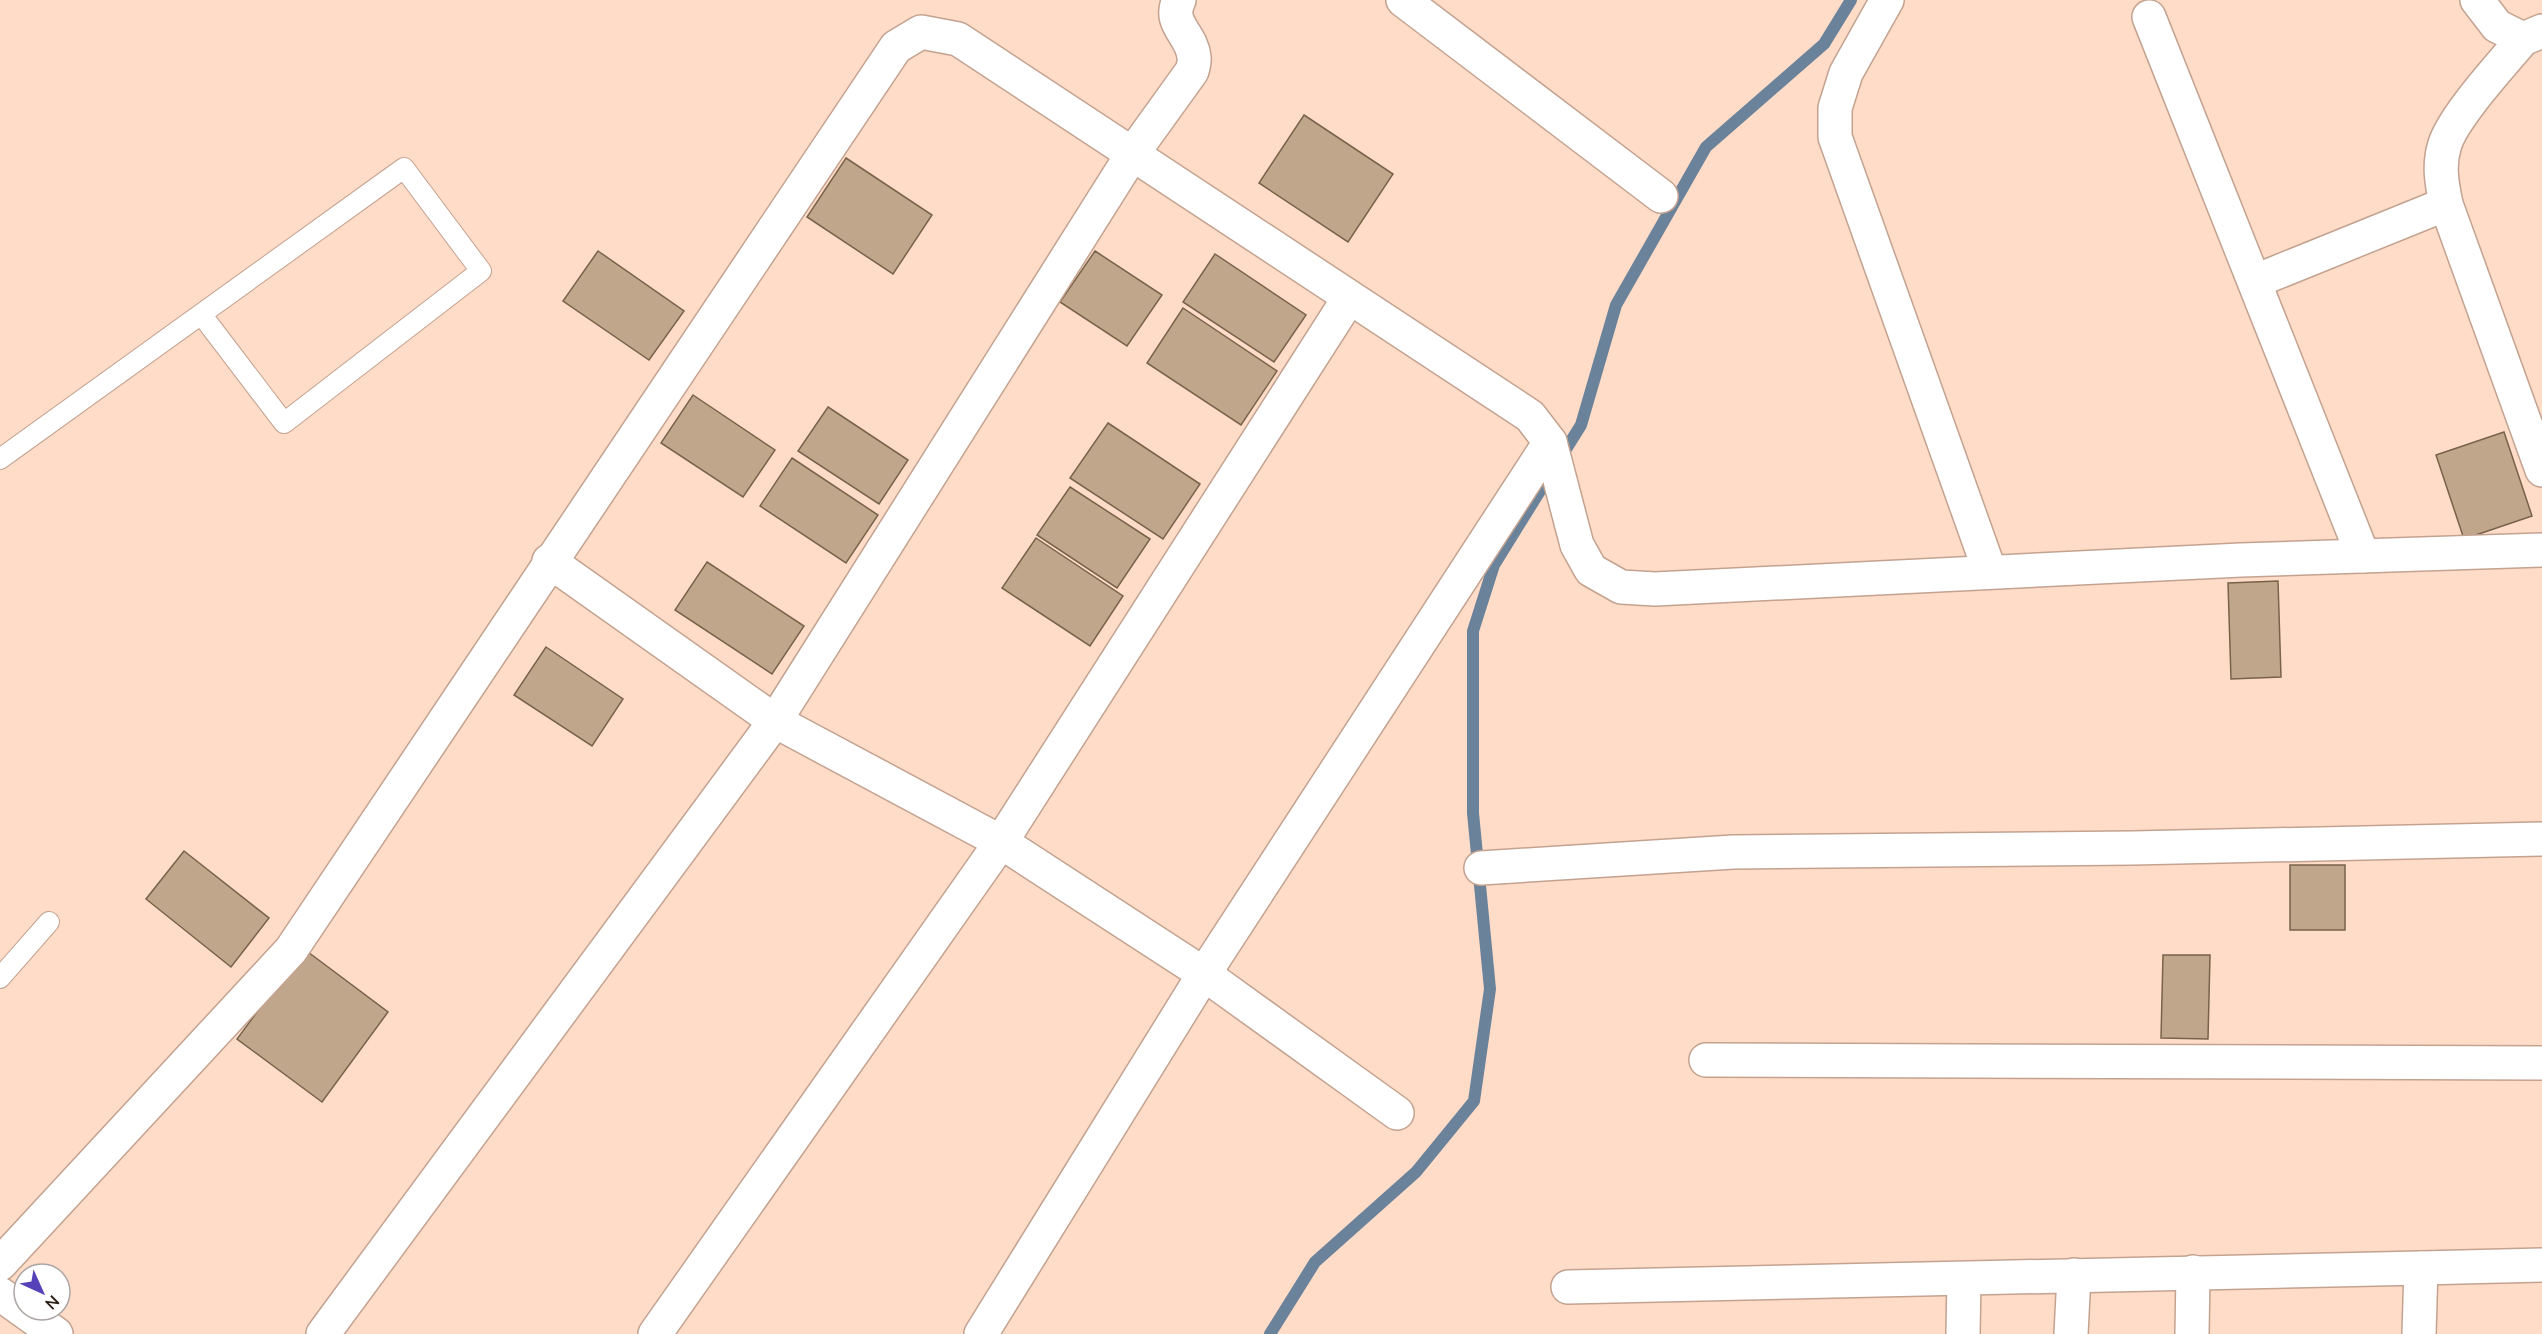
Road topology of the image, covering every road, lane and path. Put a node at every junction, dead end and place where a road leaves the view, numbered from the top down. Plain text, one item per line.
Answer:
1 (1179, 0) edge
2 (1403, 0) edge
3 (1887, 0) edge
4 (2478, 0) edge
5 (2149, 17) dead end
6 (2532, 35) edge
7 (1132, 153) junction
8 (1660, 196) dead end
9 (2446, 204) junction
10 (2268, 276) dead end
11 (1349, 298) junction
12 (201, 314) junction
13 (1551, 444) junction
14 (0, 459) edge
15 (2542, 470) edge
16 (2542, 550) edge
17 (2362, 556) junction
18 (549, 561) junction
19 (1990, 572) junction
20 (775, 721) junction
21 (2542, 839) edge
22 (1001, 842) junction
23 (1481, 868) dead end
24 (49, 922) dead end
25 (1204, 974) junction
26 (0, 978) edge
27 (1706, 1060) dead end
28 (2542, 1063) edge
29 (1397, 1113) dead end
30 (0, 1264) edge
31 (2542, 1265) edge
32 (2421, 1268) junction
33 (2193, 1272) junction
34 (2074, 1275) junction
35 (1964, 1279) junction
36 (1568, 1287) dead end
37 (0, 1294) edge
38 (56, 1334) edge
39 (323, 1334) edge
40 (655, 1334) edge
41 (981, 1334) edge
42 (1963, 1334) edge
43 (2071, 1334) edge
44 (2192, 1334) edge
45 (2418, 1334) edge

1 - 7 street
2 - 8 street
3 - 19 street
4 - 6 street
5 - 17 street
6 - 9 street
7 - 11 street
7 - 18 street
7 - 20 street
9 - 10 street
9 - 15 street
11 - 13 street
11 - 22 street
12 - 12 lane
12 - 14 lane
13 - 19 street
13 - 25 street
16 - 17 street
17 - 19 street
18 - 20 street
18 - 30 street
20 - 22 street
20 - 39 street
21 - 23 street
22 - 25 street
22 - 40 street
24 - 26 lane
25 - 29 street
25 - 41 street
27 - 28 street
31 - 32 street
32 - 33 street
32 - 45 street
33 - 34 street
33 - 44 street
34 - 35 street
34 - 43 street
35 - 36 street
35 - 42 street
37 - 38 street

